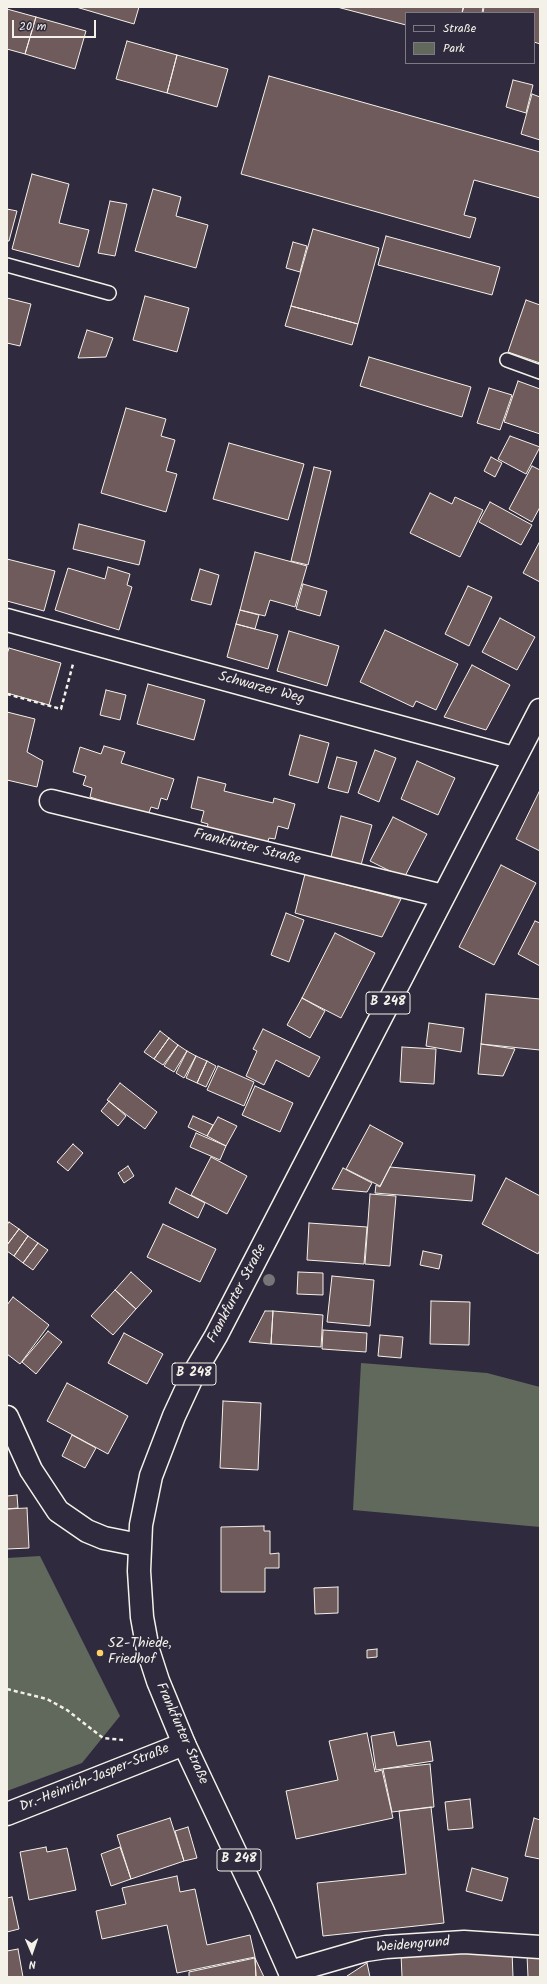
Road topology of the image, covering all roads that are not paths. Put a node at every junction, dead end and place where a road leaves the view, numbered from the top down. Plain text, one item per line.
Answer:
1 (7, 265) edge
2 (109, 293) dead end
3 (507, 360) dead end
4 (540, 372) edge
5 (7, 620) edge
6 (540, 710) edge
7 (514, 758) junction
8 (51, 801) dead end
9 (443, 896) junction
10 (7, 1417) edge
11 (139, 1545) junction
12 (184, 1744) junction
13 (7, 1814) edge
14 (540, 1947) edge
15 (291, 1974) edge

1 - 2 lane
3 - 4 lane
5 - 7 street, Schwarzer Weg
6 - 7 street, Frankfurter Straße / B 248
7 - 9 street, Frankfurter Straße / B 248
8 - 9 street, Frankfurter Straße
9 - 11 street, Frankfurter Straße / B 248
10 - 11 street
11 - 12 street, Frankfurter Straße / B 248
12 - 13 street, Dr.-Heinrich-Jasper-Straße
12 - 15 street, Frankfurter Straße / B 248
14 - 15 street, Weidengrund

